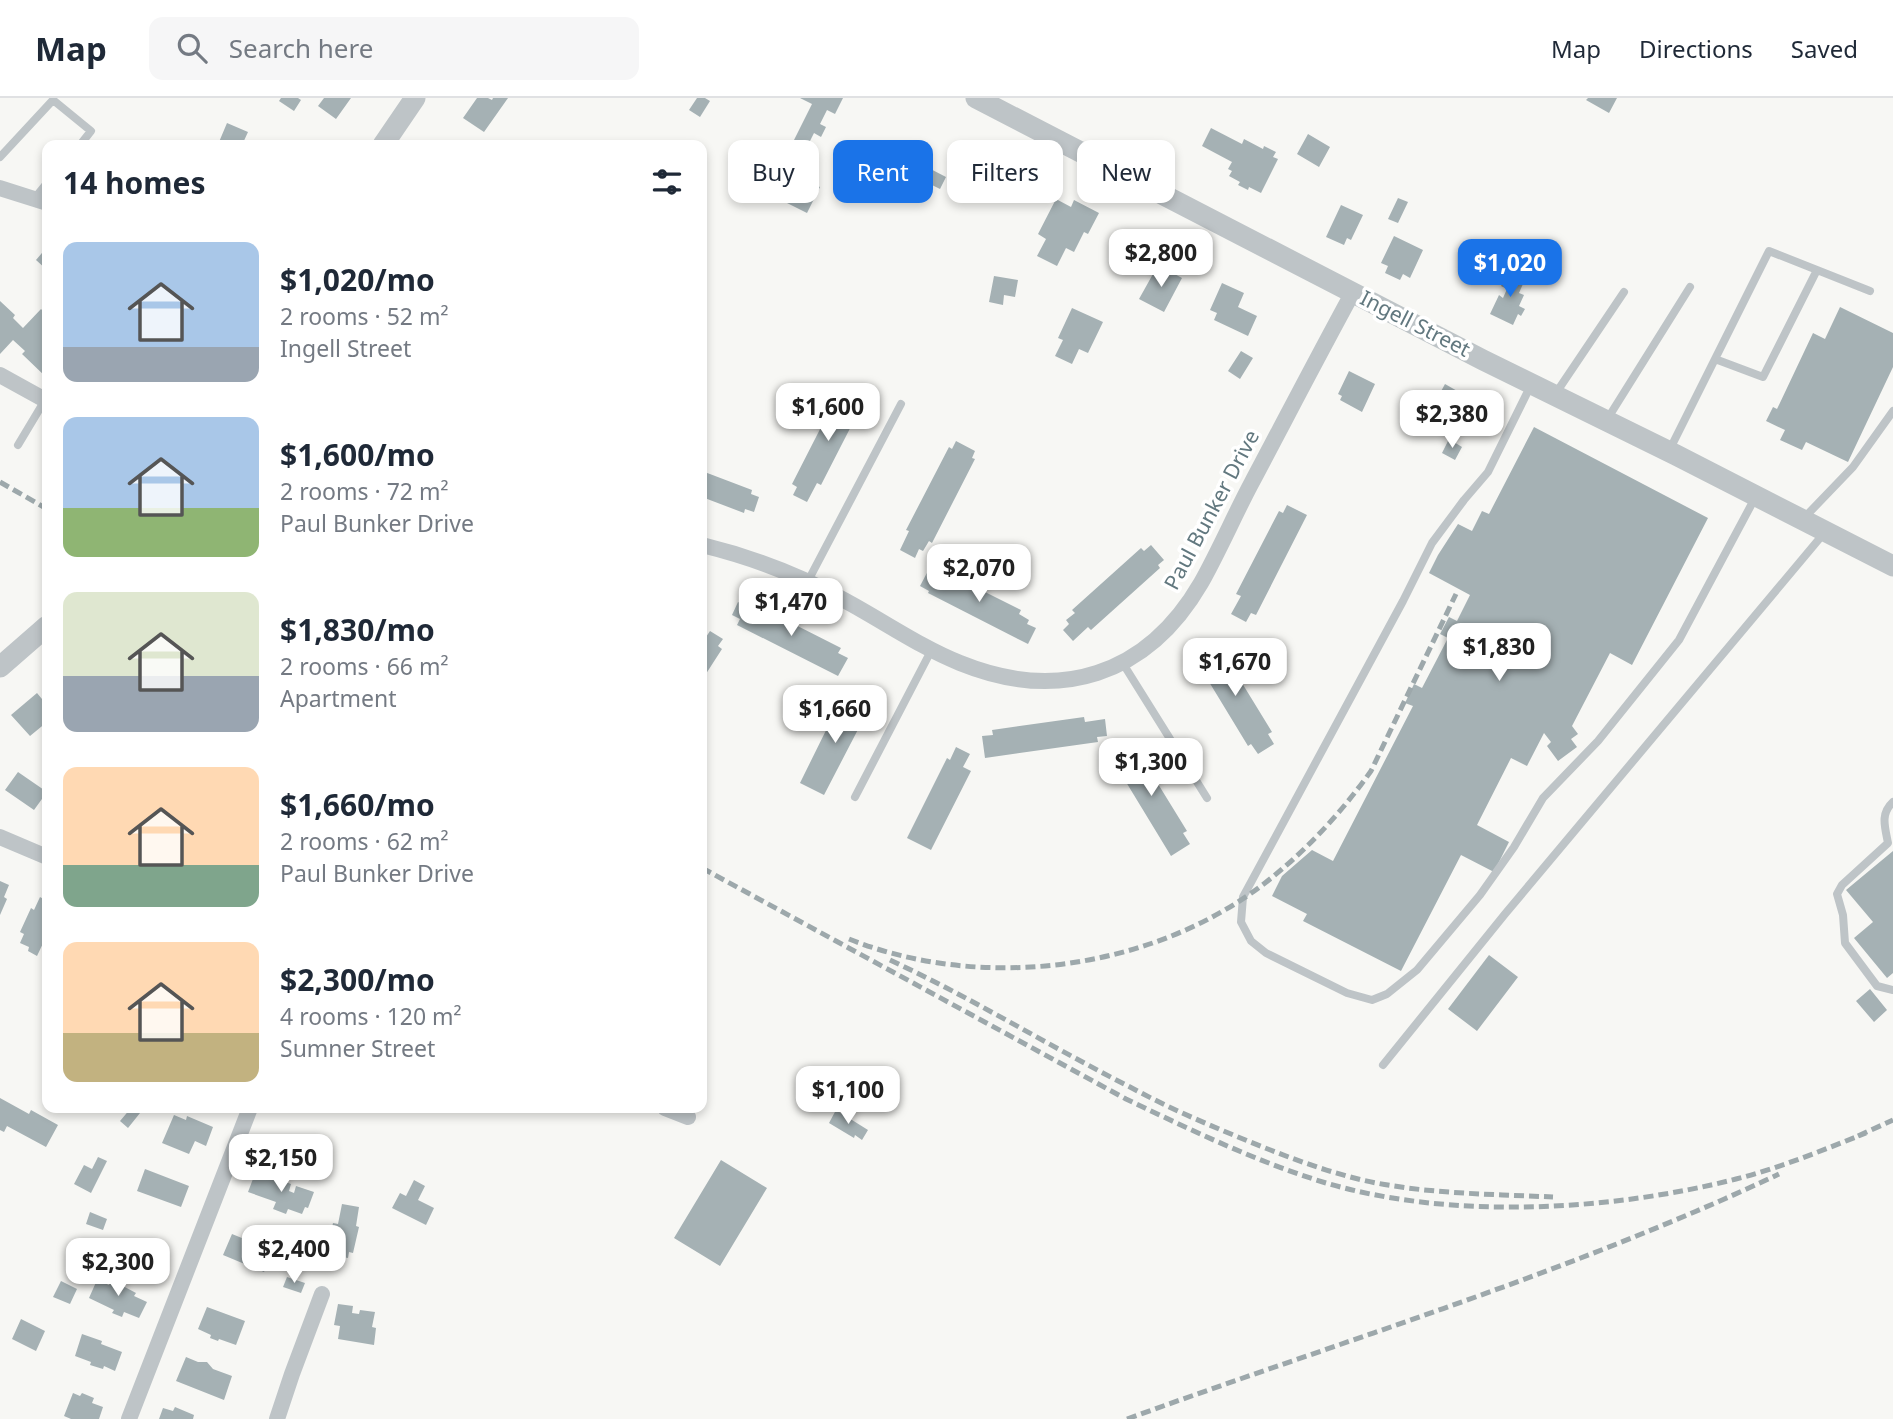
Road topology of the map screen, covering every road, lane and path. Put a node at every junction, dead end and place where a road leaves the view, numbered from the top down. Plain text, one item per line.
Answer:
1 (415, 98) edge
2 (976, 98) edge
3 (84, 140) edge
4 (386, 140) edge
5 (0, 157) edge
6 (0, 188) edge
7 (41, 201) edge
8 (1817, 270) junction
9 (1690, 287) dead end
10 (1870, 291) dead end
11 (1353, 292) junction
12 (1624, 292) dead end
13 (1715, 359) junction
14 (0, 375) edge
15 (1532, 384) junction
16 (1554, 396) junction
17 (42, 398) edge
18 (901, 404) dead end
19 (42, 406) edge
20 (1893, 411) edge
21 (1606, 421) junction
22 (18, 445) dead end
23 (1669, 451) junction
24 (1756, 496) junction
25 (1802, 520) junction
26 (1825, 532) junction
27 (707, 546) edge
28 (1893, 566) edge
29 (808, 581) junction
30 (42, 630) edge
31 (932, 649) junction
32 (1122, 662) junction
33 (0, 667) edge
34 (855, 797) dead end
35 (1207, 798) dead end
36 (1893, 802) edge
37 (0, 837) edge
38 (42, 855) edge
39 (1893, 990) edge
40 (1383, 1065) dead end
41 (248, 1113) edge
42 (678, 1113) edge
43 (688, 1117) dead end
44 (322, 1293) dead end
45 (129, 1419) edge
46 (278, 1419) edge

1 - 4 street
2 - 11 street, Ingell Street
3 - 5 lane
6 - 7 street
8 - 10 lane
8 - 13 lane
8 - 13 lane
9 - 21 lane
11 - 15 street, Ingell Street
11 - 32 street, Paul Bunker Drive
12 - 16 lane
13 - 23 lane
14 - 17 street
15 - 16 street, Ingell Street
15 - 24 lane
16 - 21 street, Ingell Street
18 - 29 lane
19 - 22 lane
20 - 25 lane
21 - 23 street, Ingell Street
23 - 24 street, Ingell Street
24 - 25 street, Ingell Street
25 - 26 street, Ingell Street
26 - 28 street, Ingell Street
26 - 40 lane
27 - 29 street, Paul Bunker Drive
29 - 31 street, Paul Bunker Drive
30 - 33 street
31 - 32 street, Paul Bunker Drive
31 - 34 lane
32 - 35 lane
36 - 39 lane
37 - 38 street
41 - 45 street
42 - 43 street
44 - 46 street

